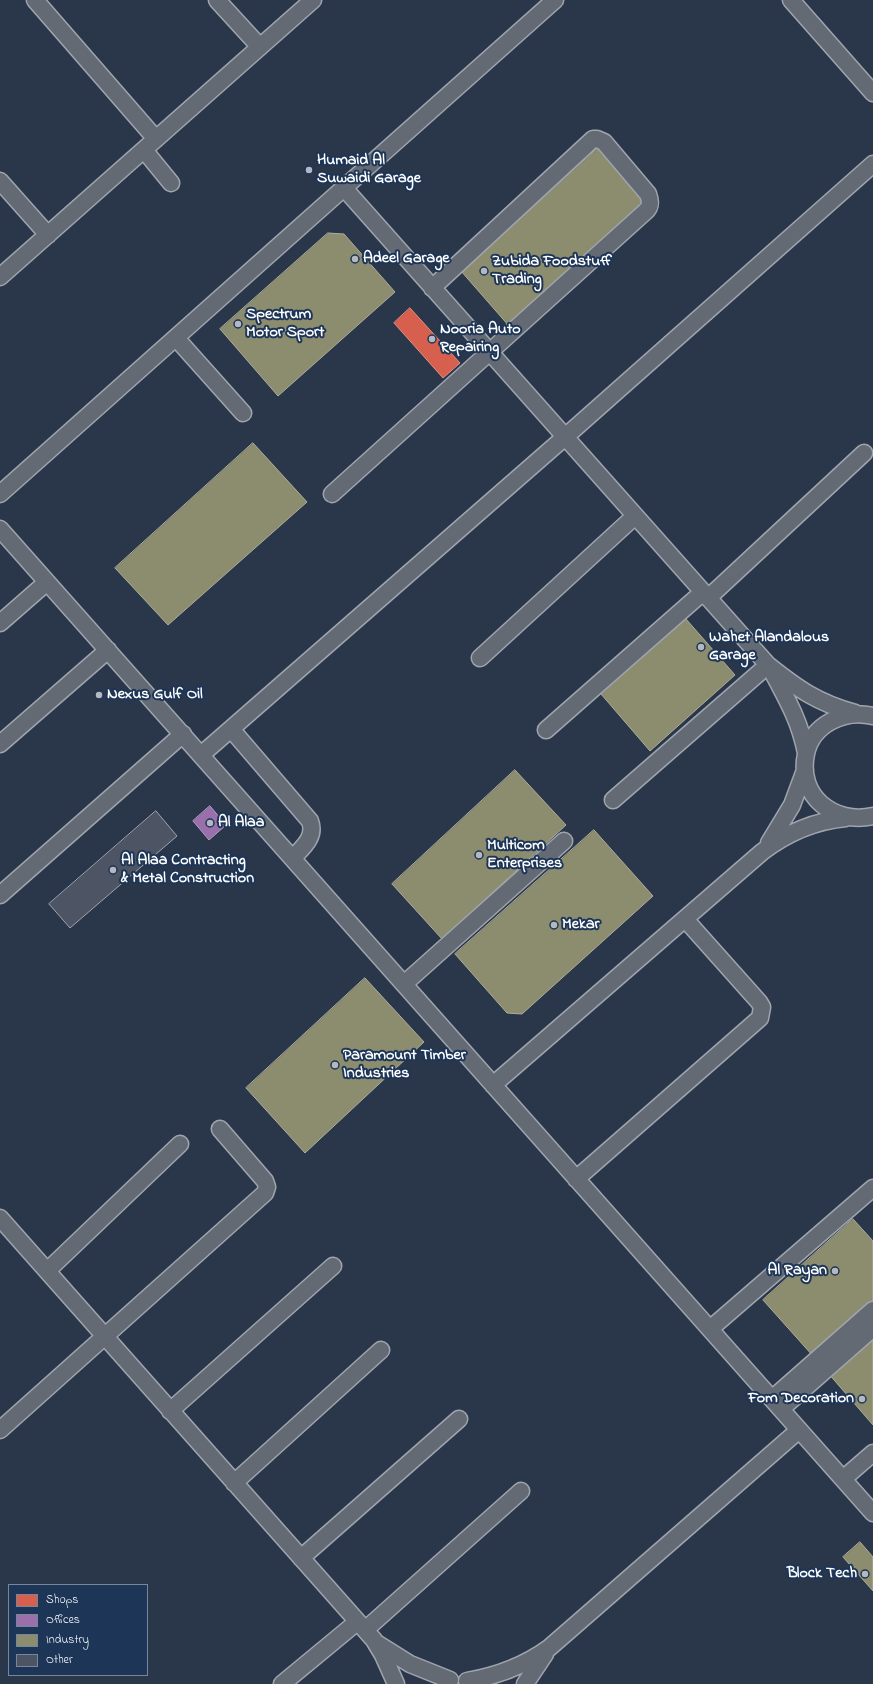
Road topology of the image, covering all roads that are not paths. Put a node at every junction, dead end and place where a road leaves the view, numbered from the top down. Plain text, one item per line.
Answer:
1 (35, 0) edge
2 (217, 0) edge
3 (313, 0) edge
4 (555, 0) edge
5 (791, 0) edge
6 (260, 47) junction
7 (873, 93) edge
8 (156, 139) junction
9 (144, 150) junction
10 (873, 164) edge
11 (0, 181) edge
12 (171, 183) dead end
13 (344, 188) junction
14 (48, 235) junction
15 (0, 277) edge
16 (432, 288) junction
17 (176, 338) junction
18 (490, 352) junction
19 (243, 413) dead end
20 (565, 437) junction
21 (864, 453) dead end
22 (0, 494) edge
23 (332, 494) dead end
24 (635, 516) junction
25 (0, 529) edge
26 (47, 582) junction
27 (706, 595) junction
28 (0, 623) edge
29 (108, 650) junction
30 (480, 658) dead end
31 (768, 664) junction
32 (855, 713) junction
33 (873, 716) edge
34 (231, 729) junction
35 (546, 730) dead end
36 (183, 734) junction
37 (0, 744) edge
38 (201, 754) junction
39 (806, 754) junction
40 (805, 770) junction
41 (613, 800) dead end
42 (846, 818) junction
43 (870, 818) edge
44 (564, 841) dead end
45 (762, 852) junction
46 (293, 858) junction
47 (0, 895) edge
48 (685, 919) junction
49 (404, 984) junction
50 (493, 1085) junction
51 (220, 1129) dead end
52 (180, 1144) dead end
53 (576, 1179) junction
54 (873, 1188) edge
55 (0, 1218) edge
56 (333, 1266) dead end
57 (47, 1271) junction
58 (873, 1310) edge
59 (873, 1328) edge
60 (710, 1329) junction
61 (105, 1337) junction
62 (381, 1350) dead end
63 (776, 1404) junction
64 (170, 1411) junction
65 (459, 1419) dead end
66 (0, 1430) edge
67 (799, 1430) junction
68 (873, 1454) edge
69 (843, 1479) junction
70 (234, 1483) junction
71 (521, 1491) dead end
72 (873, 1513) edge
73 (301, 1558) junction
74 (365, 1631) junction
75 (549, 1648) junction
76 (443, 1682) edge
77 (471, 1682) edge
78 (282, 1684) edge
79 (396, 1684) edge
80 (525, 1684) edge

1 - 8 street
2 - 6 street
3 - 6 street
4 - 13 street
5 - 7 street
6 - 8 street
8 - 9 street
9 - 12 street
9 - 14 street
10 - 20 street
11 - 14 street
13 - 16 street
13 - 17 street
14 - 15 street
16 - 18 street
16 - 18 street
17 - 19 street
17 - 22 street
18 - 20 street
18 - 23 street
20 - 24 street
20 - 34 street
21 - 27 street
24 - 27 street
24 - 30 street
25 - 26 street
26 - 28 street
26 - 29 street
27 - 31 street
27 - 35 street
29 - 36 street
29 - 37 street
31 - 32 street
31 - 39 street
31 - 41 street
32 - 33 street
32 - 39 street
34 - 38 street
34 - 46 street
36 - 38 street
36 - 47 street
38 - 46 street
39 - 40 street
40 - 42 street
40 - 45 street
42 - 43 street
42 - 45 street
44 - 49 street
45 - 48 street
46 - 49 street
48 - 50 street
48 - 53 street
49 - 50 street
50 - 53 street
51 - 61 street
52 - 57 street
53 - 60 street
54 - 60 street
55 - 57 street
56 - 64 street
57 - 61 street
58 - 63 street
59 - 63 street
60 - 63 street
61 - 64 street
61 - 66 street
62 - 70 street
63 - 67 street
64 - 70 street
65 - 73 street
67 - 69 street
67 - 75 street
68 - 69 street
69 - 72 street
70 - 73 street
71 - 74 street
73 - 74 street
74 - 76 street
74 - 78 street
74 - 79 street
75 - 77 street
75 - 80 street
76 - 77 street

